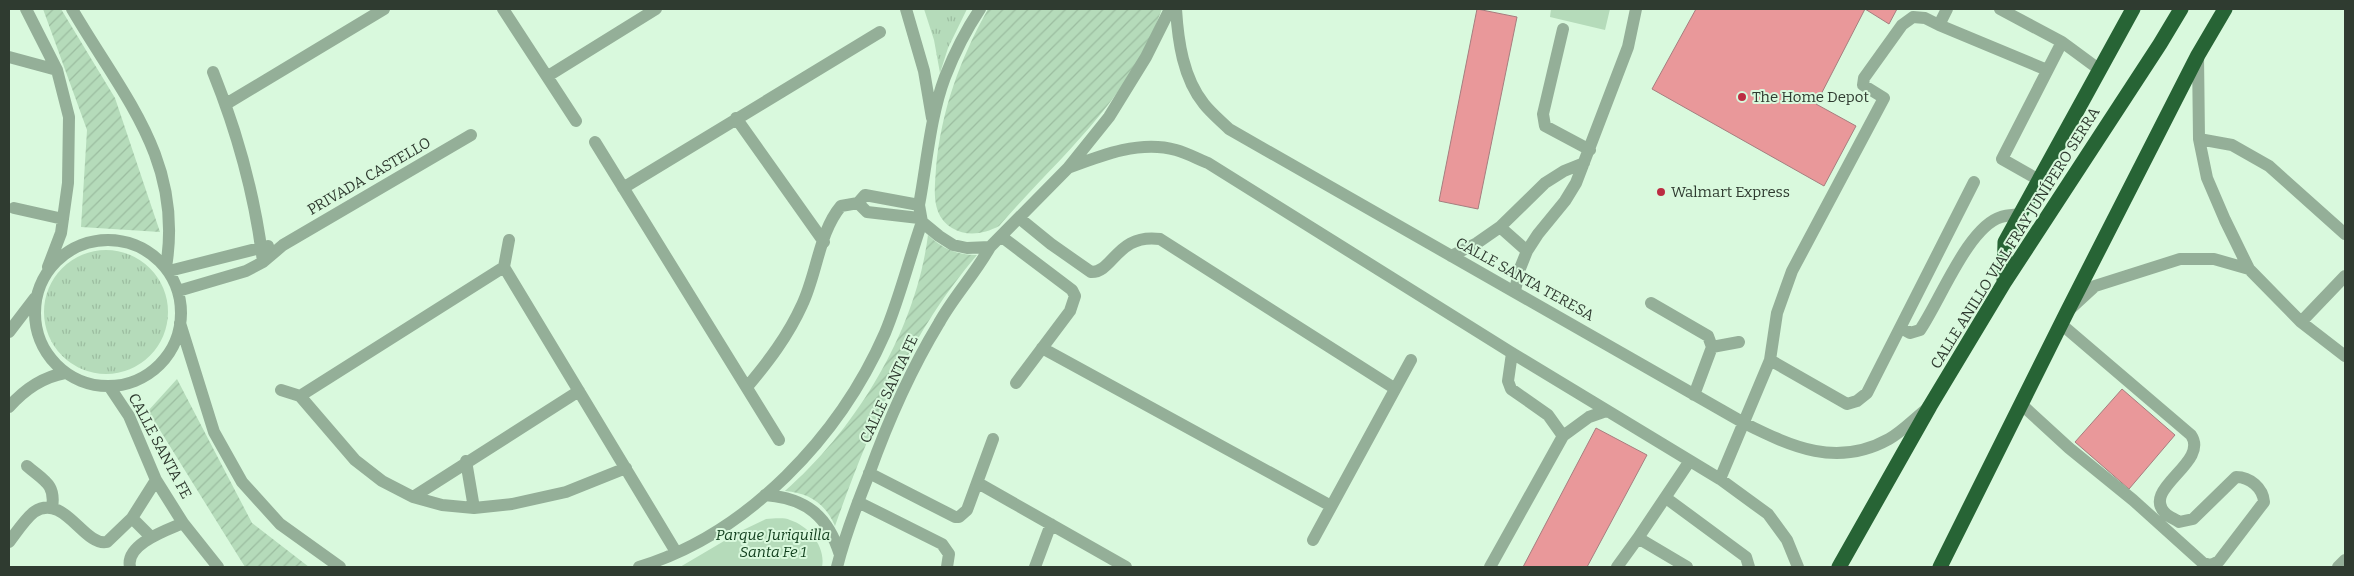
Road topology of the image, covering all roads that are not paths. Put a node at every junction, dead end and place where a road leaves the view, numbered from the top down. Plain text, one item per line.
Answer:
1 (26, 9) edge
2 (72, 9) edge
3 (384, 9) edge
4 (503, 9) edge
5 (656, 9) edge
6 (906, 9) edge
7 (980, 9) edge
8 (1170, 9) edge
9 (1176, 9) edge
10 (1636, 9) edge
11 (1948, 9) edge
12 (2000, 9) edge
13 (2133, 9) edge
14 (2181, 9) edge
15 (2225, 9) edge
16 (1939, 25) junction
17 (1563, 29) dead end
18 (880, 32) dead end
19 (2062, 42) junction
20 (2198, 55) junction
21 (9, 57) edge
22 (57, 70) junction
23 (2047, 70) junction
24 (2100, 70) junction
25 (213, 72) dead end
26 (548, 76) junction
27 (226, 104) junction
28 (736, 118) junction
29 (576, 121) dead end
30 (933, 126) junction
31 (471, 135) dead end
32 (2199, 139) junction
33 (595, 142) dead end
34 (1590, 150) junction
35 (1584, 163) junction
36 (1068, 168) junction
37 (2039, 180) junction
38 (1974, 182) dead end
39 (623, 188) junction
40 (14, 208) dead end
41 (2020, 214) junction
42 (920, 215) junction
43 (1019, 218) junction
44 (63, 219) junction
45 (1500, 227) junction
46 (2345, 234) edge
47 (1002, 237) junction
48 (509, 240) dead end
49 (824, 242) junction
50 (283, 245) junction
51 (261, 246) junction
52 (990, 248) junction
53 (1527, 251) junction
54 (1451, 256) junction
55 (263, 262) junction
56 (504, 267) junction
57 (167, 269) junction
58 (2249, 269) junction
59 (45, 275) junction
60 (2345, 276) edge
61 (2004, 283) junction
62 (178, 291) junction
63 (1515, 291) junction
64 (36, 296) junction
65 (1651, 303) dead end
66 (2064, 318) junction
67 (2302, 322) junction
68 (180, 323) junction
69 (1901, 328) junction
70 (9, 332) edge
71 (1739, 342) dead end
72 (1712, 347) junction
73 (1042, 348) junction
74 (1512, 354) junction
75 (2345, 356) edge
76 (1411, 360) dead end
77 (1770, 360) junction
78 (66, 373) junction
79 (1016, 383) dead end
80 (109, 386) junction
81 (747, 387) junction
82 (1394, 388) junction
83 (281, 390) dead end
84 (579, 391) junction
85 (1694, 394) junction
86 (300, 396) junction
87 (2021, 404) junction
88 (1930, 406) junction
89 (9, 407) edge
90 (1606, 411) junction
91 (1744, 423) junction
92 (1563, 436) junction
93 (992, 439) dead end
94 (779, 440) dead end
95 (466, 461) junction
96 (1689, 462) junction
97 (28, 466) dead end
98 (626, 468) junction
99 (869, 473) junction
100 (1720, 479) junction
101 (156, 480) junction
102 (978, 483) junction
103 (765, 495) junction
104 (413, 497) junction
105 (1666, 498) junction
106 (858, 502) junction
107 (1331, 506) junction
108 (52, 508) junction
109 (474, 508) junction
110 (132, 518) junction
111 (183, 523) junction
112 (1051, 524) junction
113 (151, 537) junction
114 (1638, 538) junction
115 (1313, 540) dead end
116 (9, 542) edge
117 (676, 552) junction
118 (2345, 560) edge
119 (839, 561) edge
120 (130, 567) edge
121 (218, 567) edge
122 (340, 567) edge
123 (639, 567) edge
124 (947, 567) edge
125 (1035, 567) edge
126 (1126, 567) edge
127 (1490, 567) edge
128 (1617, 567) edge
129 (1687, 567) edge
130 (1748, 567) edge
131 (1798, 567) edge
132 (1839, 567) edge
133 (1940, 567) edge
134 (2338, 567) edge

1 - 22 street
2 - 57 street
3 - 27 street
4 - 26 street
5 - 26 street
6 - 30 street
7 - 30 street, CALLE SANTA FE
8 - 36 street, CALLE SANTA FE
9 - 54 street, CALLE SANTA TERESA
10 - 34 street
11 - 16 street
12 - 19 street
13 - 24 highway
14 - 61 highway, CALLE ANILLO VIAL FRAY JUNÍPERO SERRA
15 - 20 highway
16 - 23 street
16 - 77 street
17 - 34 street
18 - 28 street
19 - 23 street
19 - 24 street
20 - 32 street
20 - 66 highway
21 - 22 street
22 - 44 street
23 - 37 street
24 - 37 highway
25 - 27 street
26 - 29 street
27 - 51 street
28 - 39 street
28 - 49 street
30 - 42 street, CALLE SANTA FE
31 - 50 street, PRIVADA CASTELLO
32 - 46 street
32 - 58 street
33 - 39 street
34 - 35 street
35 - 45 street
35 - 53 street
36 - 43 street, CALLE SANTA FE
36 - 74 street
37 - 41 highway
38 - 69 street
39 - 81 street
40 - 44 street
41 - 61 highway
41 - 69 street
42 - 49 street
42 - 52 street
42 - 103 street, CALLE SANTA FE
43 - 47 street, CALLE SANTA FE
43 - 82 street
44 - 59 street
45 - 53 street
45 - 54 street
47 - 52 street, CALLE SANTA FE
47 - 73 street
48 - 56 street
49 - 81 street
50 - 51 street, PRIVADA CASTELLO
50 - 55 street, PRIVADA CASTELLO
51 - 55 street
51 - 57 street, PRIVADA CASTELLO
52 - 99 street, CALLE SANTA FE
53 - 63 street
54 - 63 street, CALLE SANTA TERESA
55 - 62 street, PRIVADA CASTELLO
56 - 84 street
56 - 86 street
57 - 59 street
57 - 62 street
58 - 66 street
58 - 67 street
59 - 64 street
60 - 67 street
61 - 88 highway, CALLE ANILLO VIAL FRAY JUNÍPERO SERRA
62 - 68 street
63 - 85 street, CALLE SANTA TERESA
64 - 70 street
64 - 78 street
65 - 72 street
66 - 87 highway
66 - 87 street
67 - 75 street
68 - 80 street
68 - 122 street
69 - 77 street
71 - 72 street
72 - 85 street
73 - 79 street
73 - 107 street
74 - 90 street
74 - 92 street
76 - 82 street
77 - 91 street
78 - 80 street
78 - 89 street
80 - 101 street, CALLE SANTA FE
81 - 94 street
82 - 107 street
83 - 86 street
84 - 95 street
84 - 98 street
85 - 91 street, CALLE SANTA TERESA
86 - 104 street
87 - 133 highway
88 - 91 street, CALLE SANTA TERESA
88 - 132 highway, CALLE ANILLO VIAL FRAY JUNÍPERO SERRA
90 - 92 street
90 - 96 street
91 - 100 street
92 - 127 street
93 - 102 street
95 - 104 street
95 - 109 street
96 - 100 street
96 - 105 street
97 - 108 street
98 - 109 street
98 - 117 street
99 - 102 street
99 - 106 street, CALLE SANTA FE
100 - 131 street
101 - 110 street
101 - 111 street, CALLE SANTA FE
102 - 112 street
103 - 117 street, CALLE SANTA FE
103 - 119 street, CALLE SANTA FE
104 - 109 street
105 - 114 street
105 - 130 street
106 - 119 street, CALLE SANTA FE
106 - 124 street
107 - 115 street
108 - 110 street
108 - 116 street
110 - 113 street
111 - 113 street
111 - 121 street, CALLE SANTA FE
112 - 125 street
112 - 126 street
113 - 120 street
114 - 128 street
114 - 129 street
117 - 123 street, CALLE SANTA FE
118 - 134 street

